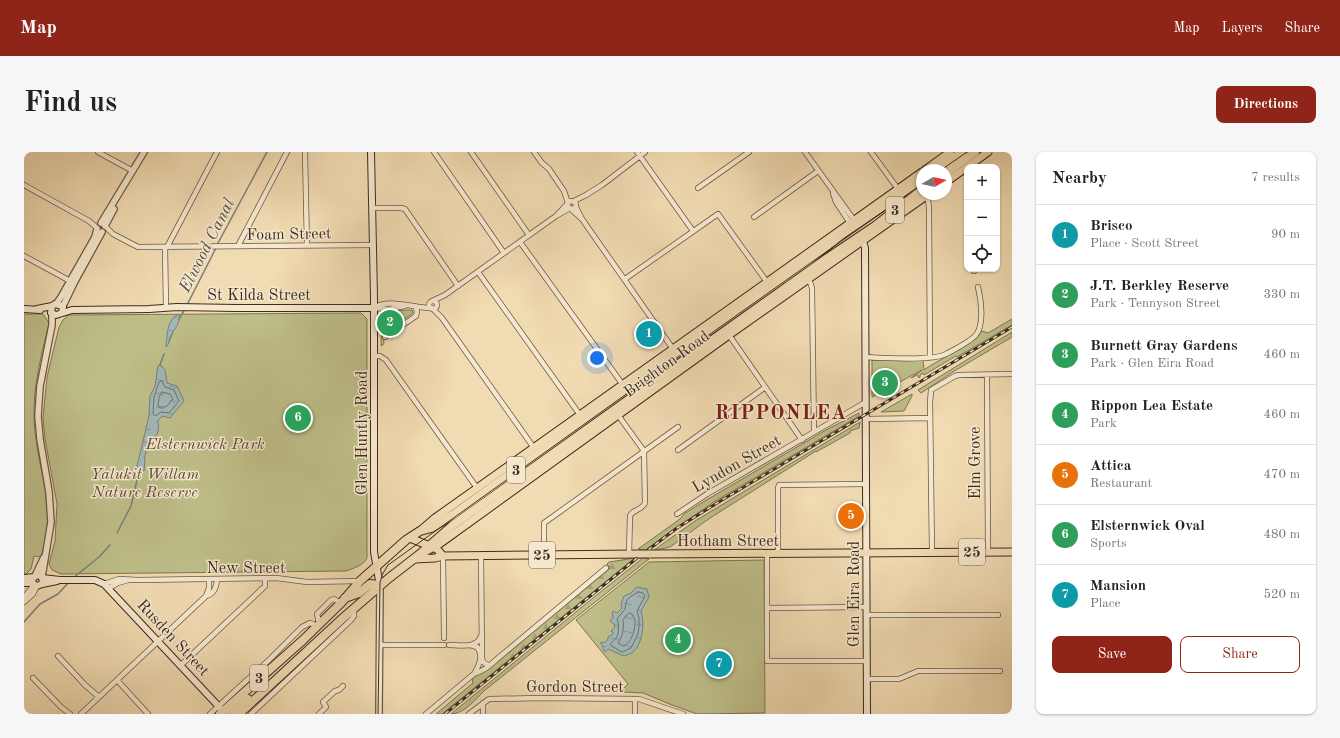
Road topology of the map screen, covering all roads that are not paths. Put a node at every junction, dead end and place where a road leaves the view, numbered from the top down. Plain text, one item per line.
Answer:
1 (98, 152) edge
2 (144, 152) edge
3 (217, 152) edge
4 (287, 152) edge
5 (305, 152) edge
6 (371, 152) edge
7 (434, 152) edge
8 (471, 152) edge
9 (534, 152) edge
10 (645, 152) edge
11 (749, 152) edge
12 (805, 152) edge
13 (871, 152) edge
14 (962, 152) edge
15 (975, 152) edge
16 (988, 152) edge
17 (639, 154) edge
18 (954, 158) edge
19 (940, 164) edge
20 (945, 164) edge
21 (973, 164) edge
22 (964, 170) edge
23 (133, 171) junction
24 (818, 171) junction
25 (955, 175) junction
26 (916, 176) edge
27 (952, 177) edge
28 (916, 184) edge
29 (24, 185) edge
30 (698, 188) dead end
31 (898, 189) junction
32 (916, 200) edge
33 (928, 200) edge
34 (572, 205) junction
35 (372, 208) junction
36 (754, 217) dead end
37 (853, 224) junction
38 (101, 228) junction
39 (693, 231) junction
40 (529, 235) junction
41 (862, 238) junction
42 (520, 242) junction
43 (373, 245) junction
44 (238, 246) junction
45 (307, 246) junction
46 (166, 247) junction
47 (504, 253) junction
48 (24, 256) edge
49 (801, 266) junction
50 (787, 268) junction
51 (478, 272) junction
52 (625, 279) junction
53 (809, 279) junction
54 (72, 282) junction
55 (767, 282) junction
56 (458, 286) junction
57 (978, 287) dead end
58 (445, 295) junction
59 (749, 296) junction
60 (431, 305) junction
61 (437, 305) junction
62 (166, 307) junction
63 (416, 307) junction
64 (374, 308) junction
65 (748, 309) junction
66 (24, 310) edge
67 (57, 310) junction
68 (730, 317) junction
69 (442, 318) junction
70 (715, 319) junction
71 (729, 336) junction
72 (385, 337) dead end
73 (673, 349) junction
74 (374, 356) junction
75 (865, 357) junction
76 (930, 357) junction
77 (653, 364) junction
78 (1012, 374) edge
79 (987, 375) junction
80 (646, 382) junction
81 (623, 385) junction
82 (764, 388) junction
83 (643, 397) junction
84 (608, 404) junction
85 (866, 404) junction
86 (594, 406) junction
87 (580, 415) junction
88 (618, 415) junction
89 (930, 418) junction
90 (866, 419) junction
91 (678, 427) dead end
92 (814, 432) junction
93 (802, 440) junction
94 (534, 448) junction
95 (678, 450) dead end
96 (644, 451) junction
97 (554, 453) junction
98 (566, 453) junction
99 (522, 457) junction
100 (519, 473) junction
101 (866, 484) junction
102 (477, 488) junction
103 (677, 514) dead end
104 (420, 531) junction
105 (410, 538) junction
106 (431, 547) junction
107 (988, 552) junction
108 (1012, 552) edge
109 (767, 553) junction
110 (867, 553) junction
111 (932, 553) junction
112 (629, 554) junction
113 (778, 554) junction
114 (45, 555) junction
115 (480, 555) junction
116 (544, 555) junction
117 (443, 556) junction
118 (417, 557) junction
119 (44, 566) junction
120 (376, 566) junction
121 (606, 568) dead end
122 (24, 578) edge
123 (52, 578) junction
124 (265, 579) junction
125 (60, 580) junction
126 (209, 580) junction
127 (217, 580) junction
128 (37, 581) junction
129 (360, 581) junction
130 (24, 583) edge
131 (104, 584) junction
132 (380, 586) junction
133 (27, 594) edge
134 (206, 596) junction
135 (343, 601) junction
136 (24, 602) edge
137 (866, 607) junction
138 (767, 608) junction
139 (354, 609) junction
140 (866, 615) junction
141 (998, 615) dead end
142 (334, 631) junction
143 (481, 634) junction
144 (444, 638) dead end
145 (158, 641) junction
146 (380, 645) junction
147 (469, 645) junction
148 (58, 656) dead end
149 (867, 661) junction
150 (494, 662) junction
151 (181, 665) junction
152 (488, 665) junction
153 (1000, 671) dead end
154 (474, 674) junction
155 (34, 678) dead end
156 (867, 679) junction
157 (116, 680) junction
158 (343, 686) dead end
159 (263, 691) junction
160 (98, 698) junction
161 (635, 699) junction
162 (483, 703) junction
163 (61, 707) junction
164 (220, 712) edge
165 (475, 712) edge
166 (66, 714) edge
167 (70, 714) edge
168 (81, 714) edge
169 (148, 714) edge
170 (239, 714) edge
171 (251, 714) edge
172 (319, 714) edge
173 (379, 714) edge
174 (426, 714) edge
175 (469, 714) edge
176 (483, 714) edge
177 (635, 714) edge
178 (682, 714) edge
179 (867, 714) edge

1 - 23 street
2 - 23 street
3 - 46 street
4 - 44 street
5 - 45 street
6 - 35 main road, Glen Huntly Road
7 - 47 street
8 - 40 street
9 - 34 street
10 - 17 street
11 - 30 street
12 - 24 street
13 - 31 street
14 - 18 highway
15 - 18 highway
16 - 21 main road
17 - 34 street
17 - 39 street
18 - 19 main road
18 - 20 highway
18 - 25 main road
22 - 25 main road
23 - 38 street
24 - 36 street
24 - 37 street
25 - 27 main road
26 - 31 main road, Brighton Road
28 - 37 highway, Brighton Road / 3
29 - 38 street, Foam Street
31 - 37 main road, Brighton Road
32 - 41 highway, Brighton Road / 3
33 - 76 street
34 - 40 street
34 - 52 street
35 - 43 main road, Glen Huntly Road
35 - 56 street
37 - 41 highway, Glen Eira Road
37 - 49 highway, Brighton Road / 3
37 - 50 main road, Brighton Road
38 - 46 street, Foam Street
38 - 54 street
39 - 52 street
39 - 55 street
40 - 42 street
41 - 53 main road, Brighton Road
41 - 65 highway, Brighton Road / 3
41 - 75 main road, Glen Eira Road
42 - 47 street
42 - 81 street
43 - 45 street, Foam Street
43 - 64 main road, Glen Huntly Road
44 - 45 street, Foam Street
44 - 46 street, Foam Street
46 - 62 street
47 - 51 street
48 - 54 street
49 - 50 main road
49 - 65 highway, Brighton Road / 3
50 - 55 main road, Brighton Road
51 - 56 street
51 - 87 street
52 - 73 street
53 - 71 main road, Brighton Road
53 - 92 street
54 - 67 street
55 - 59 main road, Brighton Road
56 - 58 street
57 - 76 street
58 - 60 street
58 - 61 street
59 - 65 main road
59 - 70 main road, Brighton Road
60 - 61 street
60 - 63 street, St Kilda Street
60 - 69 street
61 - 69 street
62 - 64 main road, St Kilda Street
62 - 67 main road, St Kilda Street
63 - 64 street, St Kilda Street
63 - 72 street
64 - 74 main road, Glen Huntly Road
65 - 68 highway, Brighton Road / 3
65 - 80 highway, Brighton Road / 3
66 - 67 main road, St Kilda Street
67 - 114 street
68 - 70 main road
68 - 80 highway, Brighton Road / 3
69 - 94 street
70 - 73 main road, Brighton Road
71 - 82 street
71 - 83 main road, Brighton Road
73 - 77 main road, Brighton Road
74 - 102 street
74 - 120 main road, Glen Huntly Road
75 - 76 street
75 - 85 main road, Glen Eira Road
77 - 80 main road
77 - 81 main road, Brighton Road
78 - 79 street
79 - 89 street
79 - 107 street, Elm Grove
80 - 83 main road
80 - 84 highway, Brighton Road / 3
80 - 97 highway, Brighton Road / 3
81 - 86 main road, Brighton Road
82 - 93 street
82 - 95 street
83 - 88 main road, Brighton Road
84 - 86 main road
84 - 100 highway, Brighton Road / 3
85 - 90 main road, Glen Eira Road
85 - 92 street, Lyndon Street
86 - 87 main road, Brighton Road
87 - 94 main road, Brighton Road
88 - 96 street
88 - 98 main road, Brighton Road
89 - 90 street
89 - 111 street
90 - 101 main road, Glen Eira Road
91 - 96 street
92 - 93 street, Lyndon Street
93 - 103 street, Lyndon Street
94 - 99 main road, Brighton Road
96 - 112 street
96 - 116 street
97 - 98 main road
97 - 100 highway, Brighton Road / 3
98 - 106 main road, Brighton Road
99 - 100 main road
99 - 102 main road, Brighton Road
100 - 104 highway, Brighton Road / 3
100 - 106 highway, Brighton Road / 3
101 - 110 main road, Glen Eira Road
101 - 113 street
102 - 104 main road, Brighton Road
104 - 105 highway, Brighton Road / 3
105 - 106 main road
105 - 120 highway, Brighton Road / 3
106 - 117 main road
106 - 118 highway, Brighton Road / 3
107 - 108 main road, Hotham Street / 25
107 - 111 main road, Hotham Street / 25
109 - 112 main road, Hotham Street / 25, bridge
109 - 113 main road, Hotham Street / 25
109 - 138 street
110 - 111 main road, Hotham Street / 25
110 - 113 main road, Hotham Street / 25
110 - 137 main road, Glen Eira Road
112 - 116 main road, Hotham Street / 25
114 - 119 street
114 - 128 street
115 - 116 main road, Hotham Street / 25
115 - 117 main road, Hotham Street / 25
115 - 143 street
117 - 118 main road, Hotham Street / 25
117 - 144 street
118 - 132 highway, Brighton Road / 3
119 - 123 street
119 - 128 street
120 - 129 highway, 3
120 - 132 main road, Glen Huntly Road
121 - 150 street
122 - 128 main road, New Street
123 - 125 main road, New Street
123 - 128 main road, New Street
124 - 127 street, New Street
124 - 129 street, New Street
124 - 151 street
125 - 128 main road, New Street
125 - 131 main road, New Street
126 - 127 street, New Street
126 - 131 street, New Street
126 - 134 street
127 - 134 street
128 - 130 main road, New Street
128 - 133 street
129 - 135 highway, 3
131 - 145 main road, Rusden Street
132 - 135 highway
132 - 139 highway, 3
132 - 146 street, Glen Huntly Road
133 - 136 street
134 - 145 street
135 - 164 highway, 3
137 - 138 street
137 - 140 main road, Glen Eira Road
138 - 149 street
139 - 142 highway, 3
139 - 142 street
140 - 141 street
140 - 149 main road, Glen Eira Road
142 - 159 highway, 3
142 - 171 street
143 - 147 street
143 - 152 street
145 - 151 main road, Rusden Street
145 - 157 street
146 - 147 street
146 - 173 street, Glen Huntly Road
147 - 154 street
148 - 160 street
149 - 156 main road, Glen Eira Road
150 - 152 street
150 - 154 street
151 - 164 main road, Rusden Street
152 - 154 street
153 - 156 street
154 - 174 street
155 - 163 street
156 - 179 main road, Glen Eira Road
157 - 160 street
157 - 169 street
158 - 172 street
159 - 164 highway
159 - 170 highway, 3
160 - 168 street
161 - 162 street, Gordon Street
161 - 177 street
161 - 178 street, Gordon Street
162 - 165 street, Gordon Street
162 - 176 street
163 - 166 street
163 - 167 street
165 - 175 street, Gordon Street

